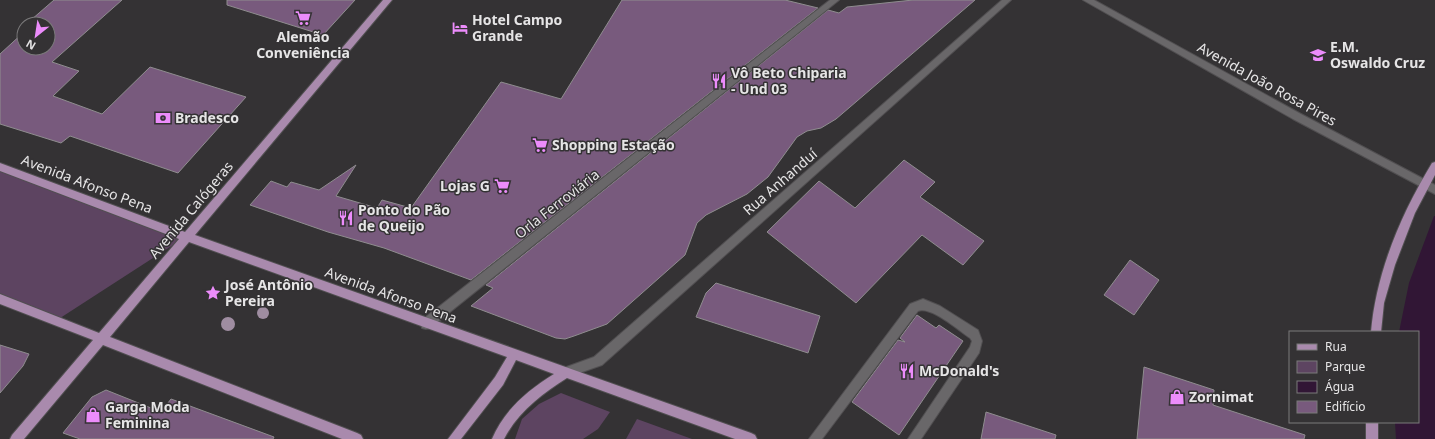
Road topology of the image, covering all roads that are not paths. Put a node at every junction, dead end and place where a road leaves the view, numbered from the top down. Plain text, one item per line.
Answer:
1 (388, 0) edge
2 (835, 0) edge
3 (1007, 0) edge
4 (1087, 0) edge
5 (1435, 166) edge
6 (0, 167) edge
7 (1424, 184) junction
8 (1435, 190) edge
9 (187, 236) junction
10 (0, 300) edge
11 (426, 324) junction
12 (1376, 331) edge
13 (100, 339) junction
14 (514, 354) junction
15 (565, 373) junction
16 (1372, 423) edge
17 (16, 439) edge
18 (356, 439) edge
19 (454, 439) edge
20 (498, 439) edge
21 (751, 439) edge
22 (814, 439) edge
23 (914, 439) edge
24 (1372, 439) edge

1 - 9 main road, Avenida Calógeras
2 - 11 street, Orla Ferroviária
3 - 15 street, Rua Anhanduí
4 - 7 street, Avenida João Rosa Pires
5 - 7 main road
6 - 9 main road, Avenida Afonso Pena
7 - 8 street, Avenida João Rosa Pires
7 - 12 main road
9 - 11 main road, Avenida Afonso Pena
9 - 13 main road, Avenida Calógeras
10 - 13 main road
11 - 14 main road, Avenida Afonso Pena
13 - 17 main road, Avenida Calógeras
13 - 18 main road
14 - 15 main road, Avenida Afonso Pena
14 - 19 main road
15 - 20 main road
15 - 21 main road, Avenida Afonso Pena
16 - 24 main road
22 - 23 street

